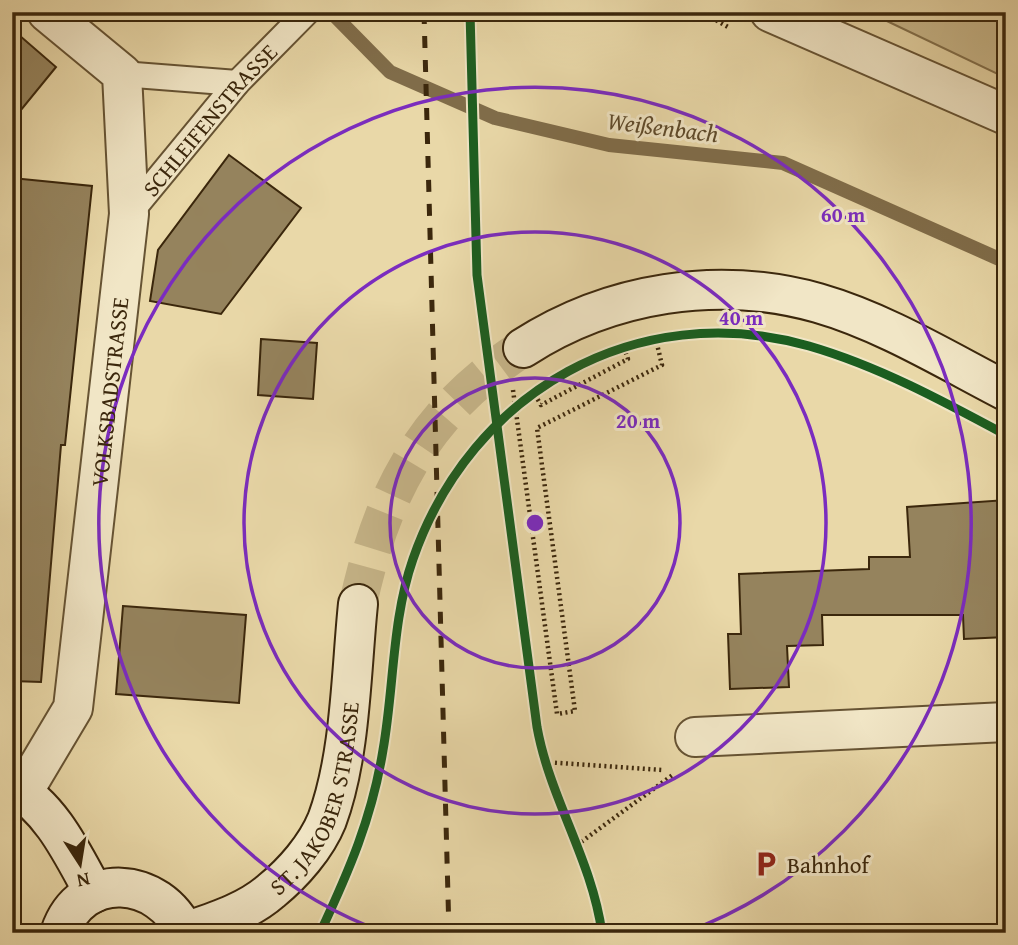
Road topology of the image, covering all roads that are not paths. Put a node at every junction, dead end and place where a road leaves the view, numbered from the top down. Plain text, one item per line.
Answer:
1 (47, 12) edge
2 (771, 12) edge
3 (300, 20) edge
4 (122, 74) junction
5 (237, 83) junction
6 (1006, 115) edge
7 (129, 214) junction
8 (517, 365) tunnel mouth
9 (1006, 391) edge
10 (358, 604) tunnel mouth
11 (1006, 722) edge
12 (695, 737) dead end
13 (18, 790) edge
14 (94, 893) junction
15 (185, 932) edge
16 (60, 933) edge

1 - 4 street
2 - 6 street
3 - 5 lane, SCHLEIFENSTRASSE
4 - 5 lane
4 - 7 street, VOLKSBADSTRASSE
5 - 7 lane, SCHLEIFENSTRASSE
7 - 13 street, VOLKSBADSTRASSE
8 - 9 street
10 - 15 street, ST. JAKOBER STRASSE
11 - 12 street
13 - 14 street
14 - 15 street
14 - 16 street

